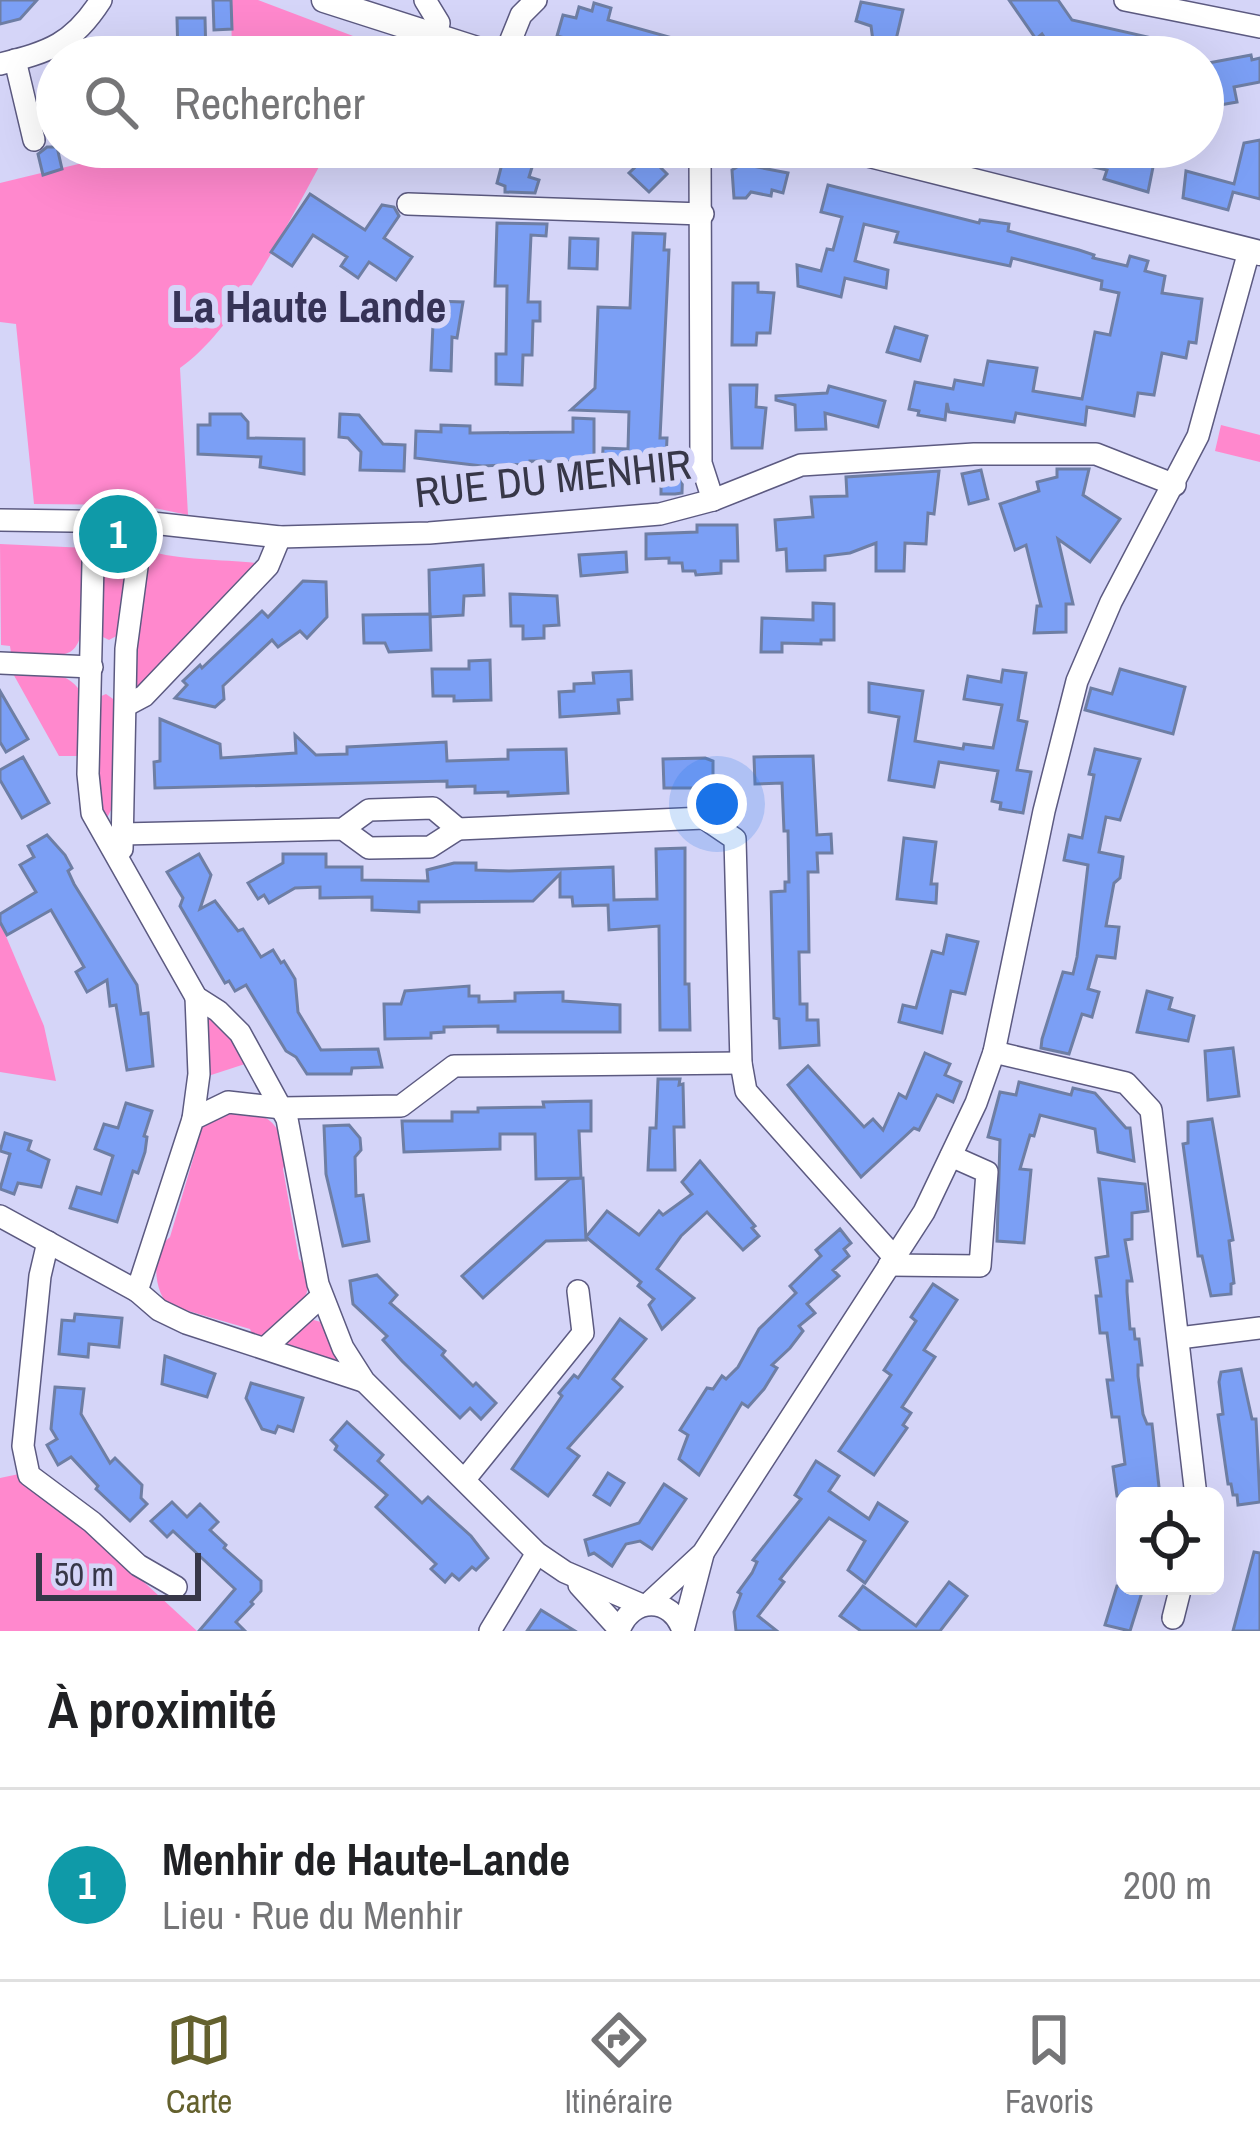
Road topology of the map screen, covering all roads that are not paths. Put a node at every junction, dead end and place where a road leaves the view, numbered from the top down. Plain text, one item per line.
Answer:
1 (101, 0) edge
2 (324, 0) edge
3 (424, 0) edge
4 (536, 0) edge
5 (1125, 0) edge
6 (1190, 8) edge
7 (1260, 27) edge
8 (72, 36) edge
9 (430, 36) edge
10 (436, 36) edge
11 (512, 36) edge
12 (7, 62) edge
13 (34, 140) dead end
14 (701, 168) edge
15 (921, 168) edge
16 (408, 204) dead end
17 (703, 214) junction
18 (1255, 252) edge
19 (1175, 485) junction
20 (713, 500) junction
21 (0, 520) edge
22 (94, 521) junction
23 (143, 522) junction
24 (280, 538) junction
25 (0, 663) edge
26 (92, 668) junction
27 (127, 705) junction
28 (343, 829) junction
29 (458, 829) junction
30 (122, 834) junction
31 (121, 867) junction
32 (196, 998) junction
33 (994, 1052) junction
34 (741, 1063) junction
35 (282, 1108) junction
36 (194, 1119) junction
37 (951, 1156) junction
38 (0, 1216) edge
39 (48, 1242) junction
40 (891, 1261) junction
41 (137, 1291) junction
42 (578, 1291) dead end
43 (321, 1297) junction
44 (1260, 1328) edge
45 (1179, 1339) junction
46 (266, 1348) junction
47 (364, 1381) junction
48 (465, 1479) junction
49 (1195, 1487) edge
50 (538, 1553) junction
51 (703, 1553) junction
52 (565, 1572) junction
53 (176, 1587) dead end
54 (1179, 1595) edge
55 (645, 1604) junction
56 (1173, 1618) dead end
57 (620, 1630) edge
58 (490, 1631) edge
59 (683, 1631) edge

1 - 8 street
2 - 9 street
3 - 10 street
4 - 11 street
5 - 6 street
6 - 7 street
12 - 13 street
14 - 17 street
15 - 18 street
16 - 17 street
17 - 20 street
18 - 19 street
19 - 20 street, RUE DU MENHIR
19 - 33 street
20 - 24 street, RUE DU MENHIR
21 - 22 street, RUE DU MENHIR
22 - 23 street, RUE DU MENHIR
22 - 26 street
23 - 24 street, RUE DU MENHIR
23 - 27 street
24 - 27 street
25 - 26 street
26 - 31 street
27 - 30 street
28 - 29 street
28 - 29 street
28 - 30 street
29 - 34 street
30 - 31 street
31 - 32 street
32 - 35 street
32 - 36 street
33 - 37 street
33 - 45 street
34 - 35 street
34 - 40 street
35 - 36 street
35 - 43 street
36 - 41 street
37 - 40 street
37 - 40 street
38 - 39 street
39 - 41 street
39 - 53 street
40 - 51 street
41 - 46 street
42 - 48 street
43 - 46 street
43 - 47 street
44 - 45 street
45 - 49 street
46 - 47 street
47 - 48 street
48 - 50 street
50 - 52 street
50 - 58 street
51 - 55 street
51 - 59 street
52 - 55 street
52 - 57 street
54 - 56 street
55 - 57 street
55 - 59 street

